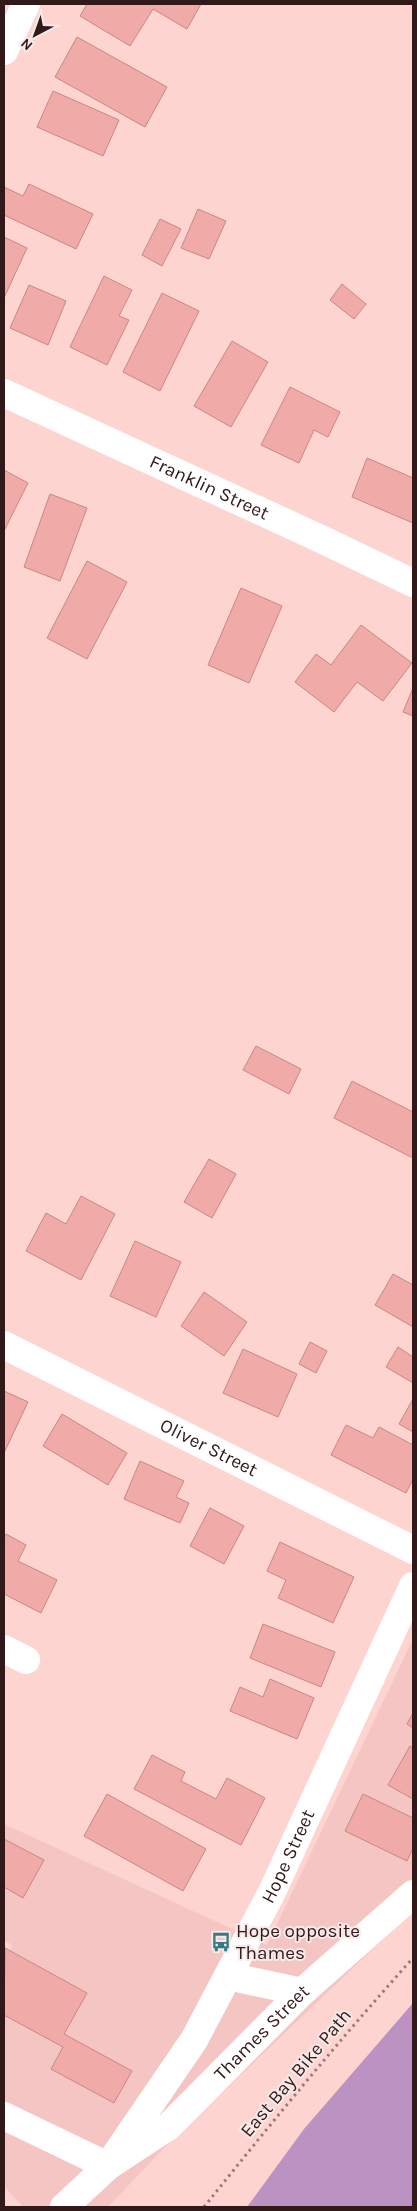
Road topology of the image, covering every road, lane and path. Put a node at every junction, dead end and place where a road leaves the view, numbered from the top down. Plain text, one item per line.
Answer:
1 (26, 4) edge
2 (4, 50) edge
3 (4, 393) edge
4 (413, 584) edge
5 (4, 1345) edge
6 (413, 1550) edge
7 (413, 1586) edge
8 (413, 1894) edge
9 (413, 1958) edge
10 (228, 1976) junction
11 (302, 1992) junction
12 (4, 2116) edge
13 (108, 2166) junction
14 (64, 2207) edge
15 (204, 2207) edge

1 - 2 street
3 - 4 street, Franklin Street
5 - 6 street, Oliver Street
7 - 10 street, Hope Street
8 - 11 street, Thames Street
9 - 15 path, East Bay Bike Path
10 - 11 street
10 - 13 street, Hope Street
11 - 13 street, Thames Street
12 - 13 street
13 - 14 street, Hope Street

